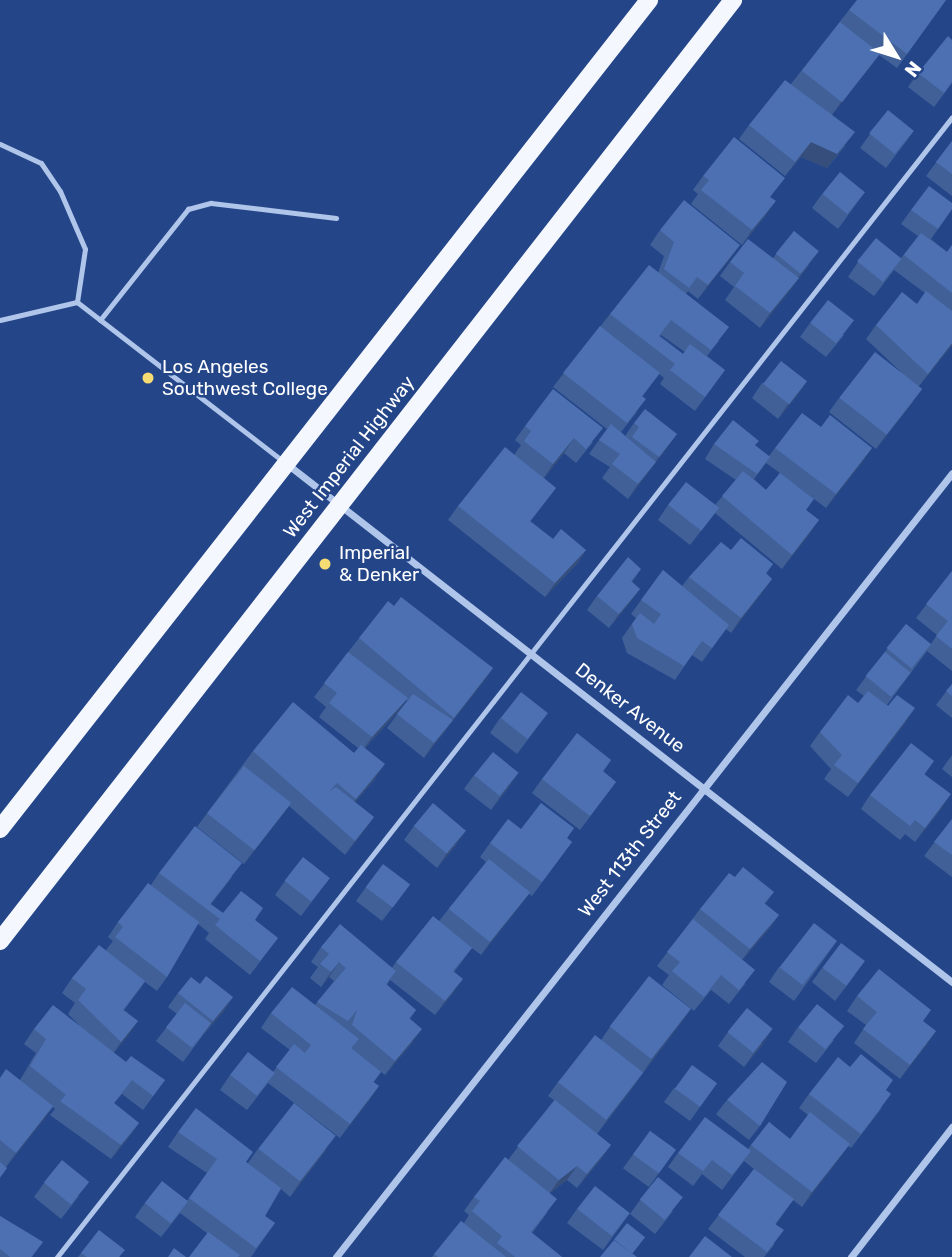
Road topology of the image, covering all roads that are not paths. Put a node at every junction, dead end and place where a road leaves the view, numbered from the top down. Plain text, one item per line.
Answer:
1 (649, 0) edge
2 (733, 0) edge
3 (952, 117) edge
4 (0, 144) edge
5 (336, 218) dead end
6 (77, 302) junction
7 (0, 320) edge
8 (100, 320) junction
9 (286, 463) junction
10 (952, 473) edge
11 (341, 501) junction
12 (529, 649) junction
13 (703, 786) junction
14 (0, 829) edge
15 (0, 941) edge
16 (952, 982) edge
17 (952, 1127) edge
18 (57, 1257) edge
19 (337, 1257) edge
20 (851, 1257) edge

1 - 9 main road
2 - 11 main road, West Imperial Highway
3 - 12 lane
4 - 6 lane
5 - 8 lane
6 - 7 lane
6 - 8 lane
8 - 9 lane
9 - 11 street, Denker Avenue
9 - 14 main road
10 - 13 street, West 113th Street
11 - 12 street, Denker Avenue
11 - 15 main road, West Imperial Highway
12 - 13 street, Denker Avenue
12 - 18 lane
13 - 16 street, Denker Avenue
13 - 19 street, West 113th Street
17 - 20 street

